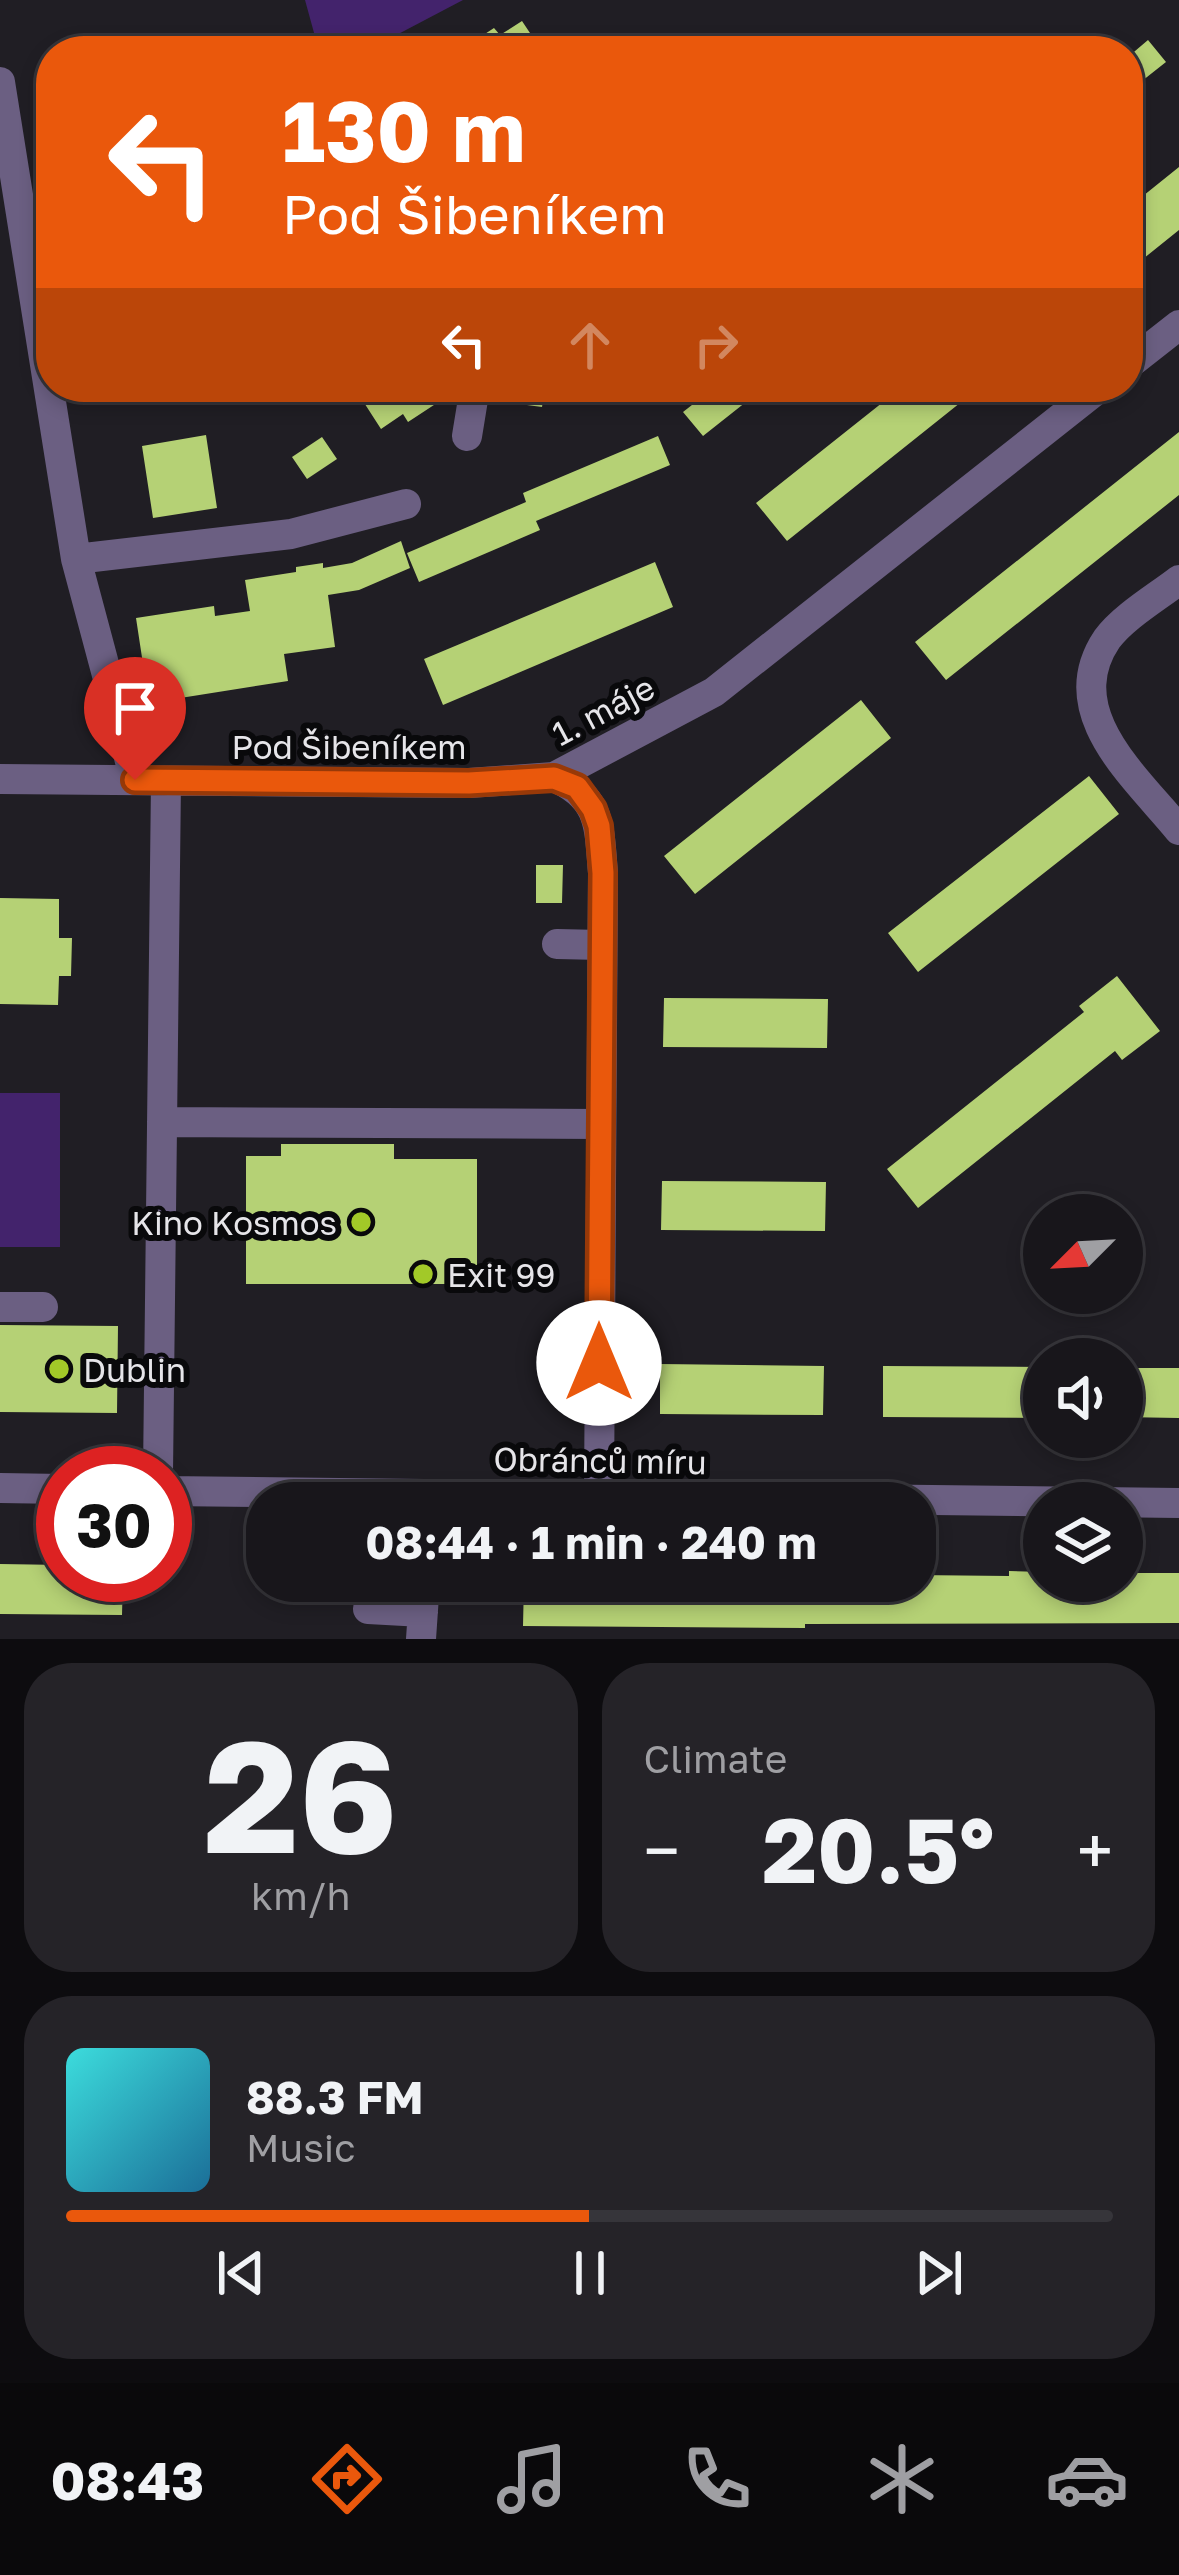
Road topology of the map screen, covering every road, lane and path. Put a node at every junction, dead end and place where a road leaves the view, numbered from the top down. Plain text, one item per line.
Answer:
1 (0, 82) edge
2 (36, 302) edge
3 (1179, 325) edge
4 (1143, 353) edge
5 (52, 402) edge
6 (473, 402) edge
7 (1081, 402) edge
8 (467, 436) dead end
9 (406, 504) dead end
10 (76, 559) junction
11 (1179, 580) edge
12 (0, 778) edge
13 (554, 778) junction
14 (150, 781) junction
15 (1179, 830) edge
16 (557, 944) dead end
17 (601, 945) junction
18 (162, 1122) junction
19 (600, 1124) junction
20 (0, 1307) edge
21 (43, 1307) dead end
22 (158, 1446) edge
23 (599, 1482) edge
24 (0, 1488) edge
25 (36, 1489) edge
26 (192, 1492) edge
27 (246, 1493) edge
28 (936, 1500) edge
29 (1179, 1503) edge
30 (368, 1609) dead end
31 (423, 1611) edge

1 - 2 street
3 - 4 street
5 - 10 street
6 - 8 street
7 - 13 street, 1. máje
9 - 10 street
10 - 14 street
11 - 15 street
12 - 14 street, Pod Šibeníkem
13 - 14 street, Pod Šibeníkem
13 - 17 street, 1. máje
14 - 18 street
16 - 17 street
17 - 19 street, 1. máje
18 - 19 street
18 - 22 street
19 - 23 street, 1. máje
20 - 21 street
24 - 25 street
26 - 27 street, Obránců míru
28 - 29 street, Obránců míru
30 - 31 street

